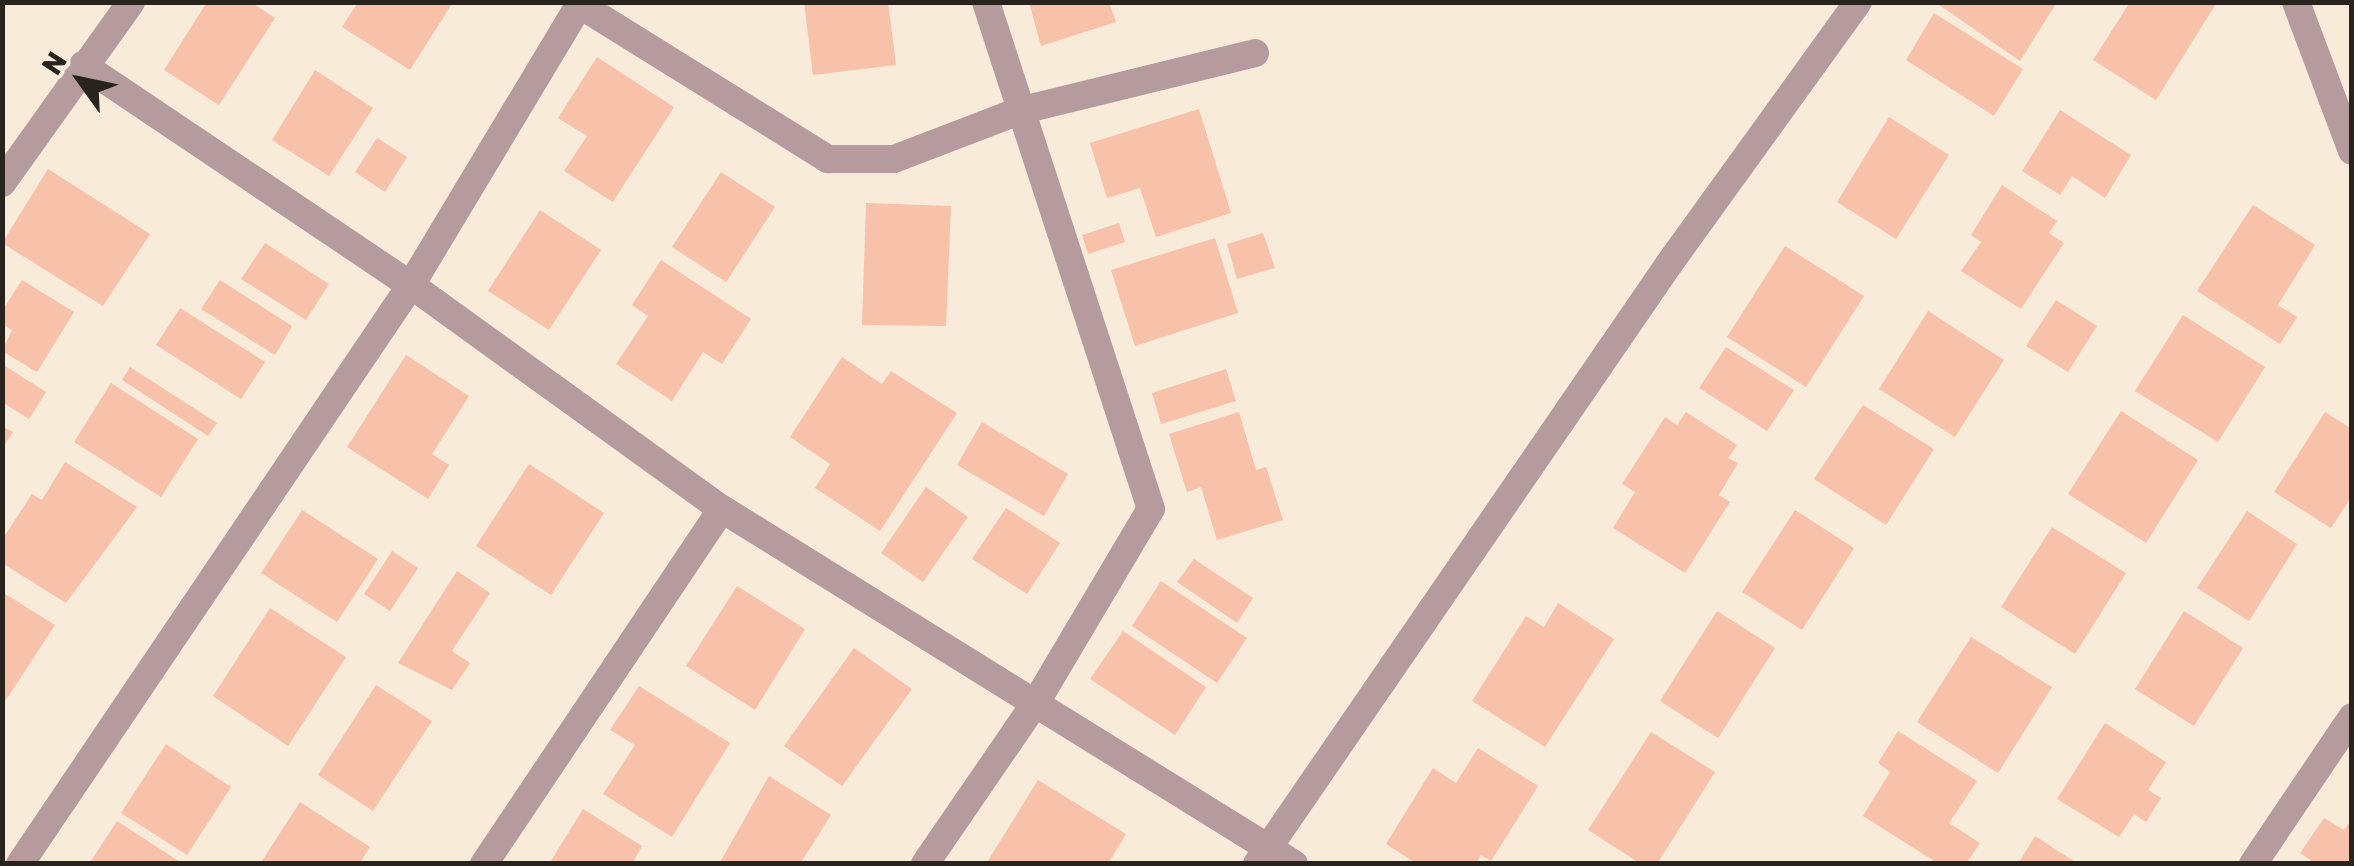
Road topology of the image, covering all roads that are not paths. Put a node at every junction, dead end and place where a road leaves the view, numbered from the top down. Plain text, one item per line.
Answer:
1 (131, 2) edge
2 (986, 2) edge
3 (1858, 2) edge
4 (2296, 2) edge
5 (581, 4) edge
6 (1255, 53) dead end
7 (83, 65) junction
8 (1019, 111) junction
9 (2352, 151) edge
10 (2, 182) edge
11 (411, 286) junction
12 (722, 509) junction
13 (1038, 699) junction
14 (2352, 717) edge
15 (1262, 855) edge
16 (20, 864) edge
17 (484, 864) edge
18 (925, 864) edge
19 (1294, 864) edge
20 (2253, 864) edge

1 - 7 street
2 - 8 street
3 - 15 street
4 - 9 street
5 - 8 street
5 - 11 street
6 - 8 street
7 - 10 street
7 - 11 street
8 - 13 street
11 - 12 street
11 - 16 street
12 - 13 street
12 - 17 street
13 - 15 street
13 - 18 street
14 - 20 street
15 - 19 street

